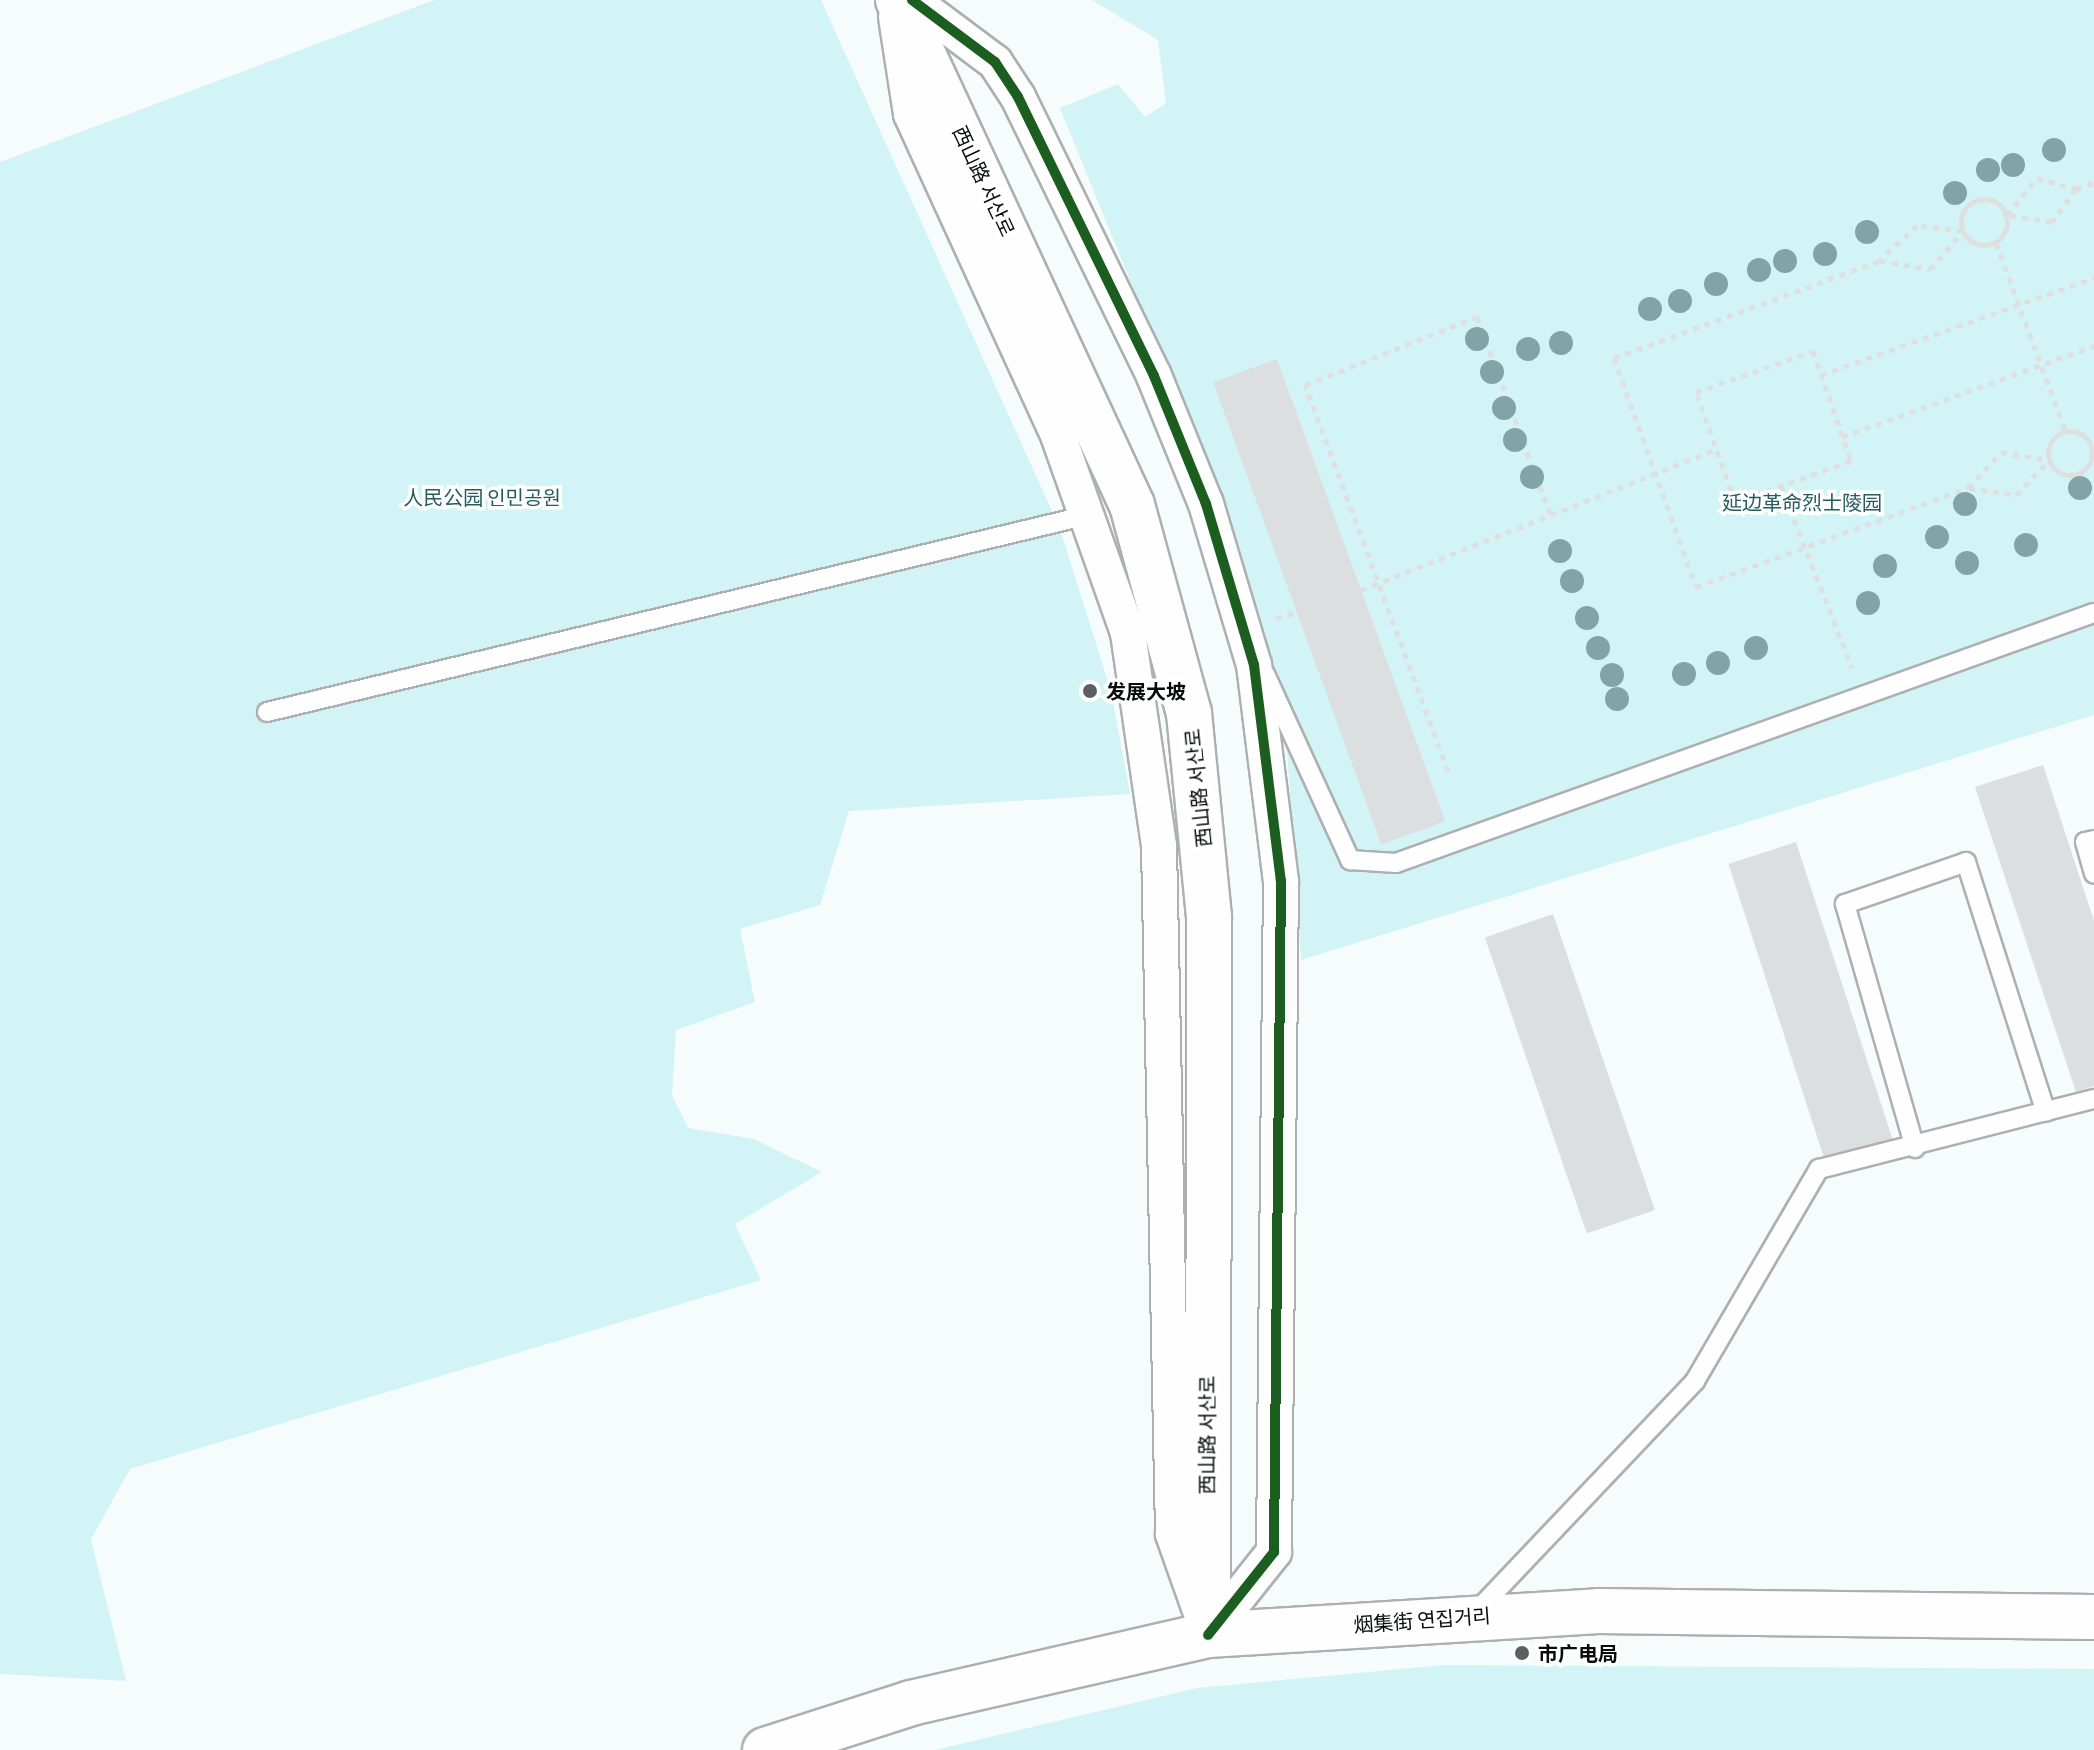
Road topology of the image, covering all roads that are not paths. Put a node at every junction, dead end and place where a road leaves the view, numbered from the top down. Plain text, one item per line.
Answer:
1 (896, 0) edge
2 (912, 0) edge
3 (1088, 515) junction
4 (2094, 613) edge
5 (1244, 628) junction
6 (267, 712) dead end
7 (2094, 840) edge
8 (2094, 874) edge
9 (2094, 1099) edge
10 (2046, 1112) junction
11 (1915, 1148) junction
12 (1473, 1617) junction
13 (2094, 1617) edge
14 (1208, 1635) junction
15 (765, 1750) edge

1 - 3 street
1 - 14 street, 西山路 서산로
2 - 5 street
3 - 6 lane
3 - 14 street
4 - 5 lane
5 - 14 street
7 - 8 lane
9 - 10 lane
10 - 11 lane
10 - 11 lane
11 - 12 lane
12 - 13 street, 烟集街 연집거리
12 - 14 street, 烟集街 연집거리
14 - 15 street, 烟集街 연집거리

